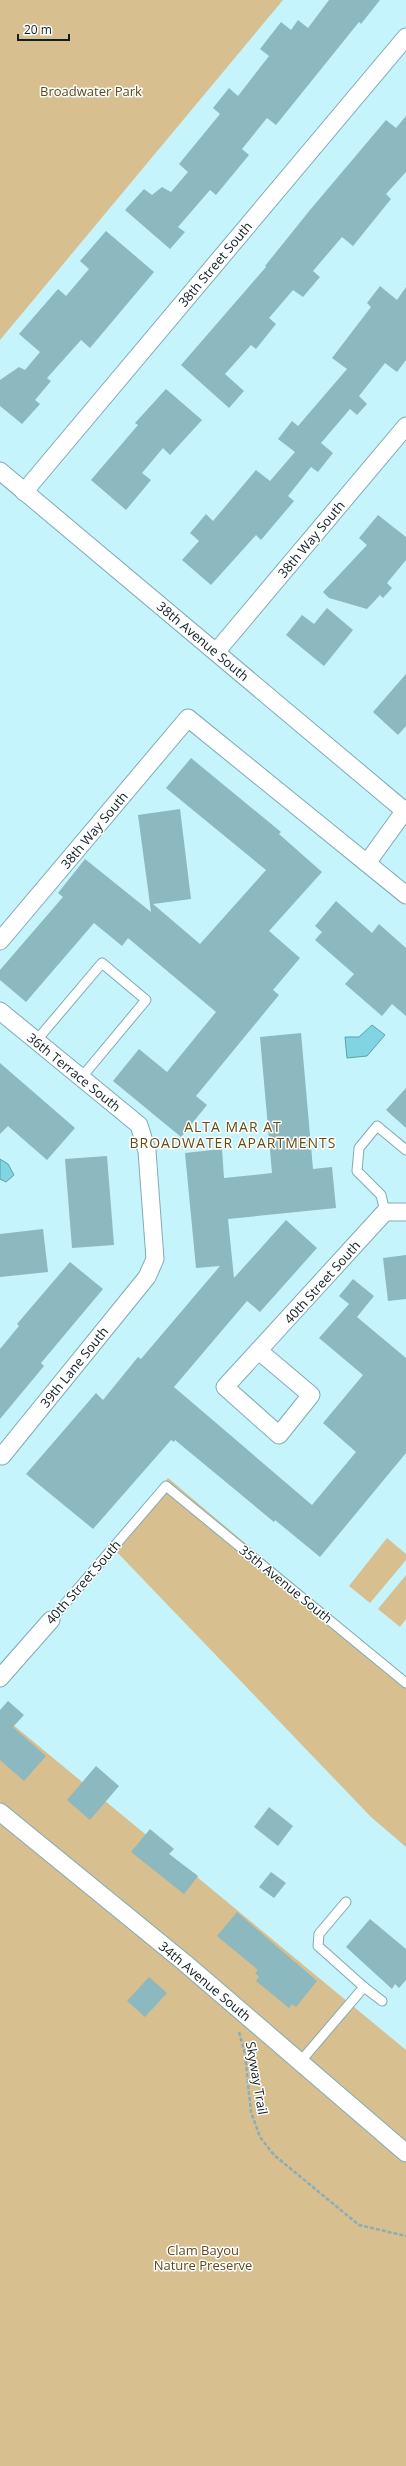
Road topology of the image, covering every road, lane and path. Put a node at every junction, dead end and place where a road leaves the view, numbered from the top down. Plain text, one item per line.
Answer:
1 (406, 37) edge
2 (406, 426) edge
3 (0, 471) edge
4 (24, 492) junction
5 (216, 652) junction
6 (406, 811) edge
7 (367, 863) junction
8 (406, 895) edge
9 (0, 941) edge
10 (0, 1011) edge
11 (36, 1042) junction
12 (81, 1078) junction
13 (406, 1150) edge
14 (385, 1212) junction
15 (406, 1212) edge
16 (147, 1277) joint
17 (259, 1351) junction
18 (1, 1456) edge
19 (166, 1486) joint
20 (51, 1620) joint
21 (0, 1678) edge
22 (406, 1683) edge
23 (0, 1812) edge
24 (346, 1902) dead end
25 (364, 1986) junction
26 (382, 2000) dead end
27 (235, 2027) dead end
28 (300, 2062) junction
29 (406, 2153) edge
30 (406, 2236) edge

1 - 4 street, 38th Street South
2 - 5 street, 38th Way South
3 - 4 street, 38th Avenue South
4 - 5 street, 38th Avenue South
5 - 6 street, 38th Avenue South
6 - 7 street
7 - 8 street
7 - 9 street, 38th Way South
10 - 11 street, 36th Terrace South
11 - 12 street, 36th Terrace South
11 - 12 lane
12 - 16 street, 36th Terrace South
13 - 14 lane
14 - 15 street
14 - 17 street, 40th Street South
16 - 18 street, 39th Lane South
17 - 17 street, 40th Street South
19 - 20 lane, 40th Street South
19 - 22 lane, 35th Avenue South
20 - 21 street, 40th Street South
23 - 28 street, 34th Avenue South
24 - 25 lane
25 - 26 lane
25 - 28 lane
27 - 30 path, Skyway Trail
28 - 29 street, 34th Avenue South

